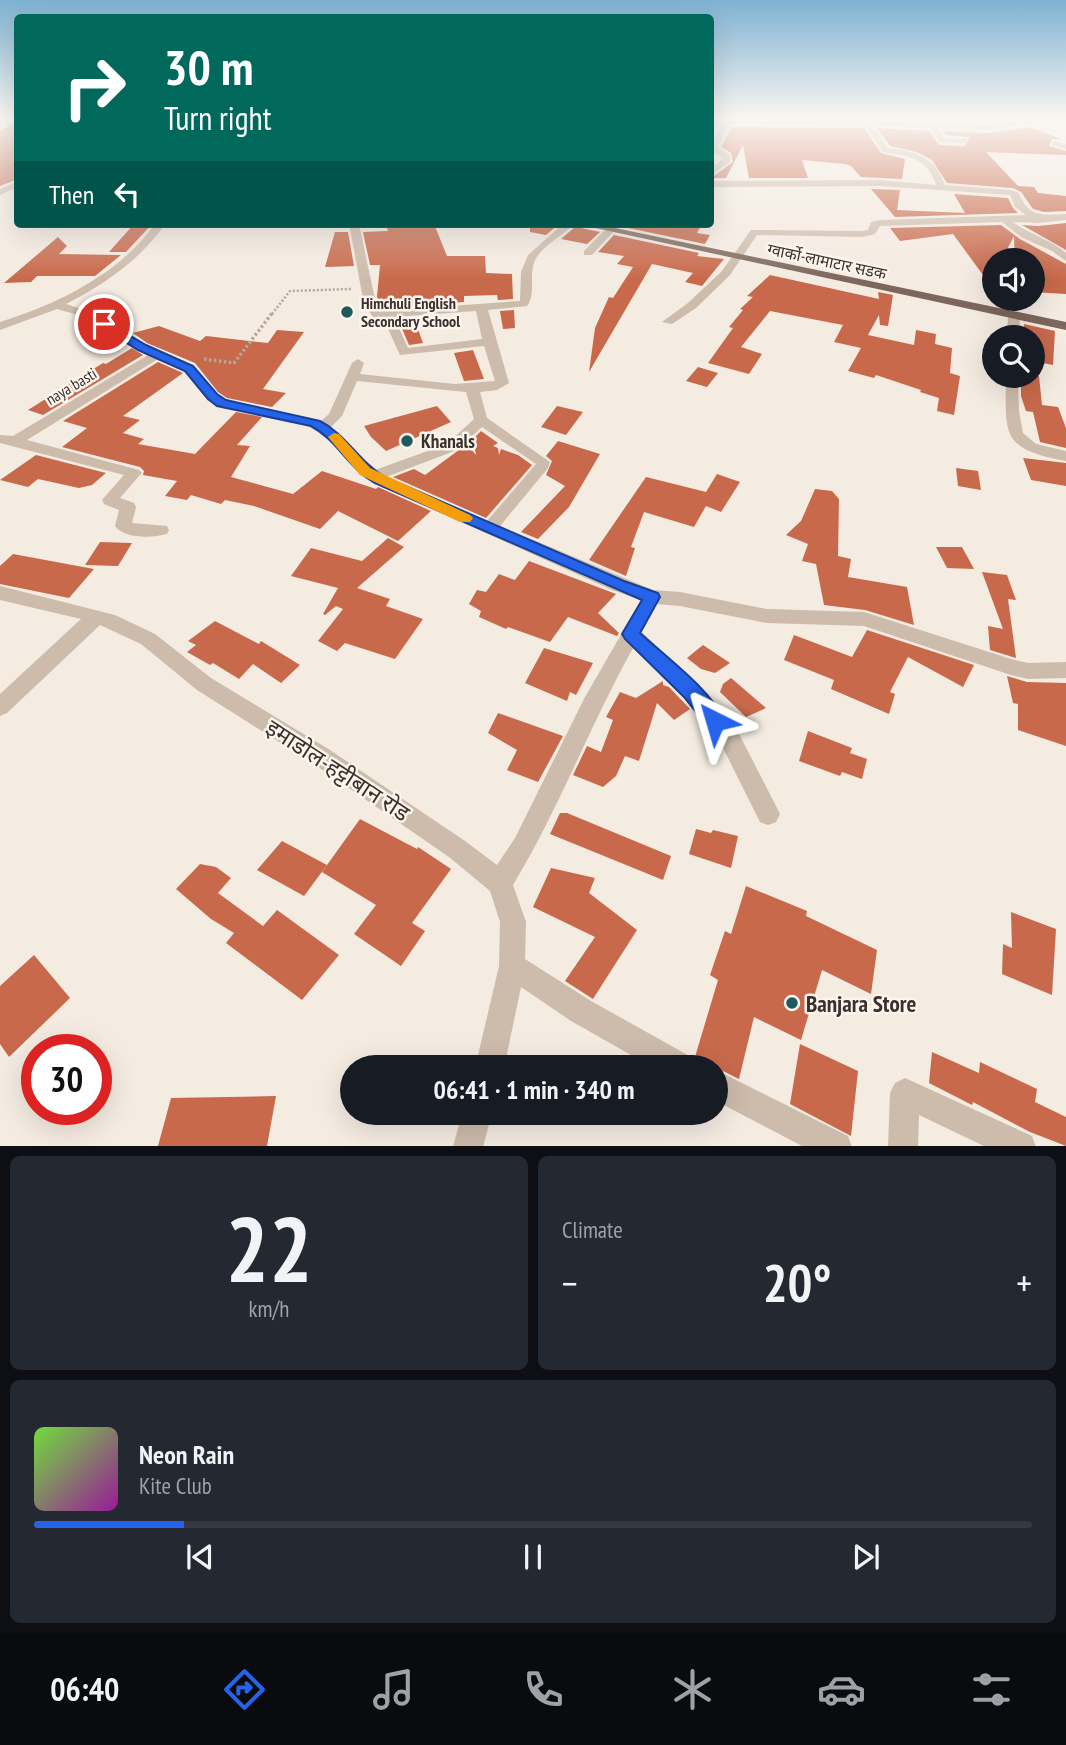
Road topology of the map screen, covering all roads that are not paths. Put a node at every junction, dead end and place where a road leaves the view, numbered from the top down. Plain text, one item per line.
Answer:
1 (935, 172) edge
2 (714, 184) edge
3 (942, 186) junction
4 (1066, 217) edge
5 (1005, 220) junction
6 (1038, 220) junction
7 (157, 228) edge
8 (355, 228) edge
9 (564, 228) edge
10 (602, 228) edge
11 (610, 230) junction
12 (588, 253) dead end
13 (736, 258) junction
14 (1066, 258) edge
15 (56, 305) junction
16 (481, 306) junction
17 (387, 315) junction
18 (1014, 316) junction
19 (668, 323) dead end
20 (1014, 325) edge
21 (0, 326) edge
22 (1066, 327) edge
23 (489, 342) junction
24 (158, 354) junction
25 (358, 363) dead end
26 (353, 377) junction
27 (1012, 388) edge
28 (472, 389) junction
29 (481, 420) junction
30 (323, 427) junction
31 (7, 440) edge
32 (1066, 456) edge
33 (373, 476) junction
34 (489, 529) junction
35 (161, 530) dead end
36 (0, 593) edge
37 (652, 597) junction
38 (96, 617) junction
39 (631, 634) junction
40 (1066, 670) edge
41 (0, 707) edge
42 (768, 814) dead end
43 (500, 883) junction
44 (512, 966) junction
45 (492, 1055) edge
46 (660, 1055) edge
47 (728, 1090) edge
48 (474, 1125) edge
49 (468, 1146) edge
50 (837, 1146) edge
51 (902, 1146) edge
52 (1021, 1146) edge

1 - 3 street
2 - 3 street
3 - 6 street
4 - 6 street
5 - 6 street
5 - 13 street
5 - 14 street
7 - 15 street
8 - 17 street
9 - 16 street
10 - 11 main road, ग्वार्को-लामाटार सडक
11 - 12 street
11 - 13 main road, ग्वार्को-लामाटार सडक
13 - 18 main road, ग्वार्को-लामाटार सडक
13 - 19 street
15 - 21 street
15 - 24 street
16 - 17 street
16 - 23 street
17 - 23 street
18 - 20 street
18 - 22 main road, ग्वार्को-लामाटार सडक
23 - 28 street
24 - 30 street
24 - 31 street, naya basti
25 - 26 street
26 - 28 street
26 - 30 street
27 - 32 street
28 - 29 street
29 - 33 street
29 - 34 street
30 - 33 street
31 - 35 street
33 - 34 street
34 - 37 street
36 - 38 street, इमाडोल-हट्टीबान रोड
37 - 39 street
37 - 40 street
38 - 41 street
38 - 43 street, इमाडोल-हट्टीबान रोड
39 - 42 street
39 - 43 street
43 - 44 street
44 - 45 street
44 - 46 street
47 - 50 street
48 - 49 street
51 - 52 street

